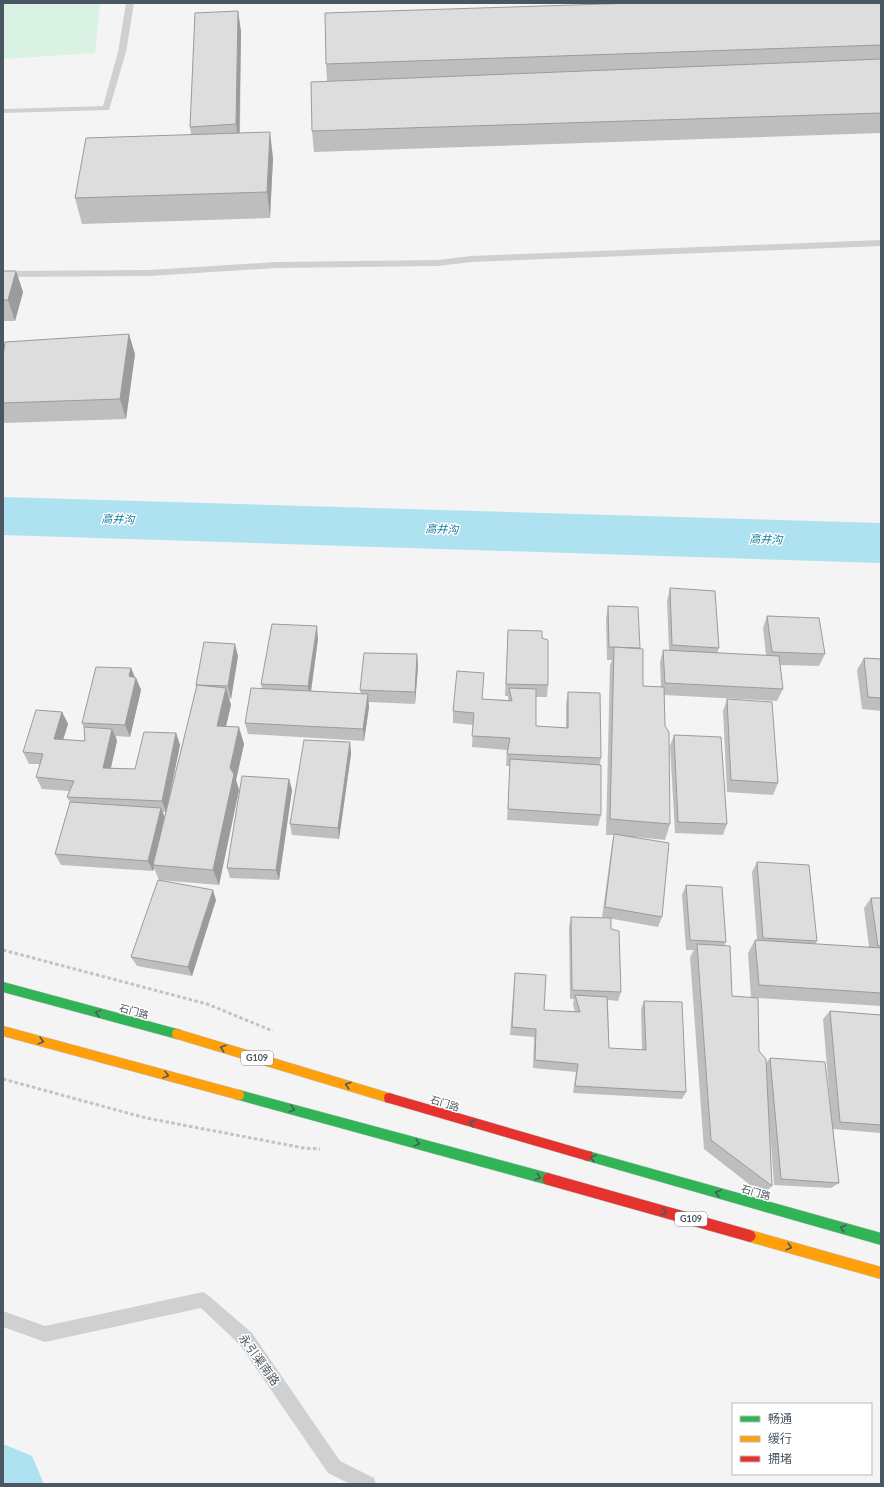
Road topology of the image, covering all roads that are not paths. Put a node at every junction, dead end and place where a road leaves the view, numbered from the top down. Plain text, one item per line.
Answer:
1 (130, 3) edge
2 (3, 111) edge
3 (881, 242) edge
4 (3, 274) edge
5 (3, 987) edge
6 (3, 1031) edge
7 (881, 1239) edge
8 (881, 1273) edge
9 (3, 1319) edge
10 (368, 1484) edge

1 - 2 lane
3 - 4 lane
7 -> 5 highway, 石门路 / G109
6 -> 8 highway, G109
9 - 10 lane, 永引渠南路

